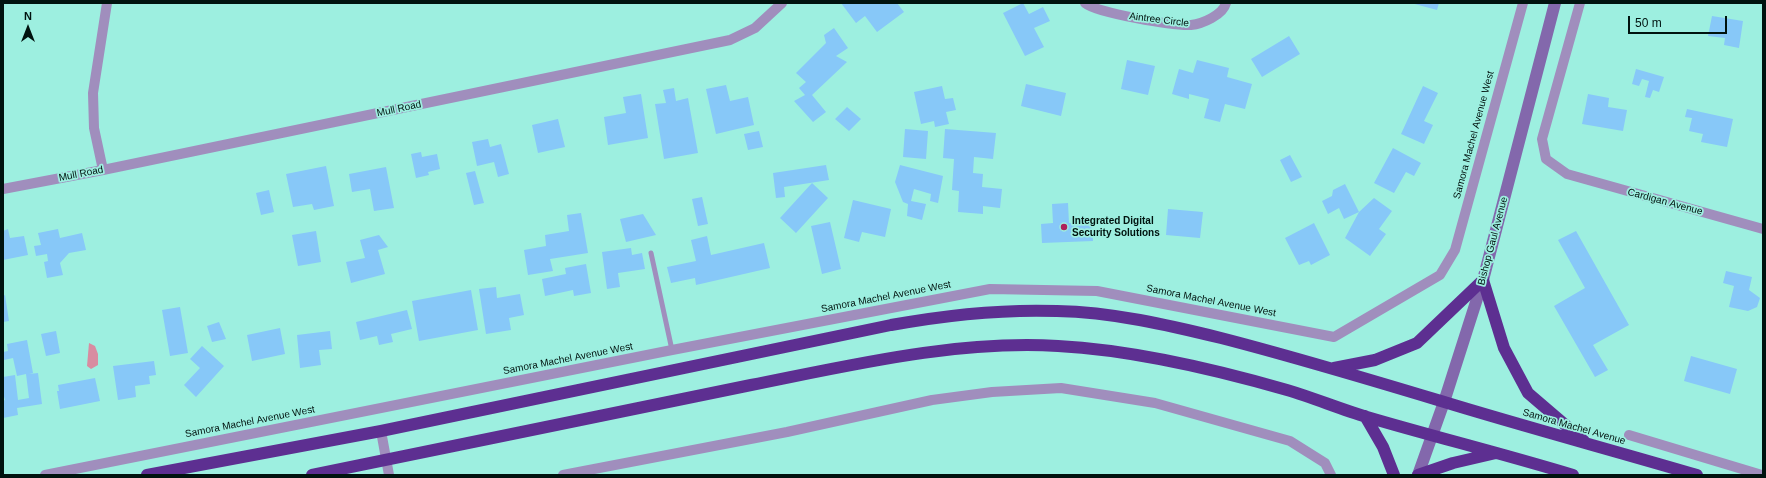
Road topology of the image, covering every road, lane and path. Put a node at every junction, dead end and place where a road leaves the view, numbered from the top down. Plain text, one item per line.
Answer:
1 (107, 3) edge
2 (782, 3) edge
3 (1085, 3) edge
4 (1226, 3) edge
5 (1523, 3) edge
6 (1555, 3) edge
7 (1580, 3) edge
8 (103, 170) junction
9 (3, 189) edge
10 (1763, 229) edge
11 (651, 253) dead end
12 (1483, 280) junction
13 (672, 350) junction
14 (1332, 368) junction
15 (1444, 402) junction
16 (1365, 416) junction
17 (381, 431) junction
18 (1432, 434) junction
19 (1629, 435) dead end
20 (1588, 444) junction
21 (1499, 453) junction
22 (386, 460) junction
23 (45, 475) edge
24 (147, 475) edge
25 (312, 475) edge
26 (389, 475) edge
27 (563, 475) edge
28 (1331, 475) edge
29 (1394, 475) edge
30 (1418, 475) edge
31 (1573, 475) edge
32 (1697, 475) edge
33 (1762, 475) edge

1 - 8 street
2 - 8 street, Mull Road
3 - 4 street, Aintree Circle
5 - 13 street, Samora Machel Avenue West
6 - 12 main road, Bishop Gaul Avenue
7 - 10 street, Cardigan Avenue
8 - 9 street, Mull Road
11 - 13 lane
12 - 14 highway
12 - 15 main road, Bishop Gaul Avenue
12 - 20 highway
13 - 23 street, Samora Machel Avenue West
14 - 15 highway
14 - 17 highway
15 - 18 main road, Bishop Gaul Avenue
15 - 20 highway, Samora Machel Avenue
16 - 18 highway
16 - 22 highway
16 - 29 highway
17 - 22 street
17 - 24 highway
18 - 21 highway
18 - 30 main road, Bishop Gaul Avenue
19 - 33 street
20 - 32 highway, Samora Machel Avenue
21 - 30 highway
21 - 31 highway
22 - 25 highway
22 - 26 street
27 - 28 street

